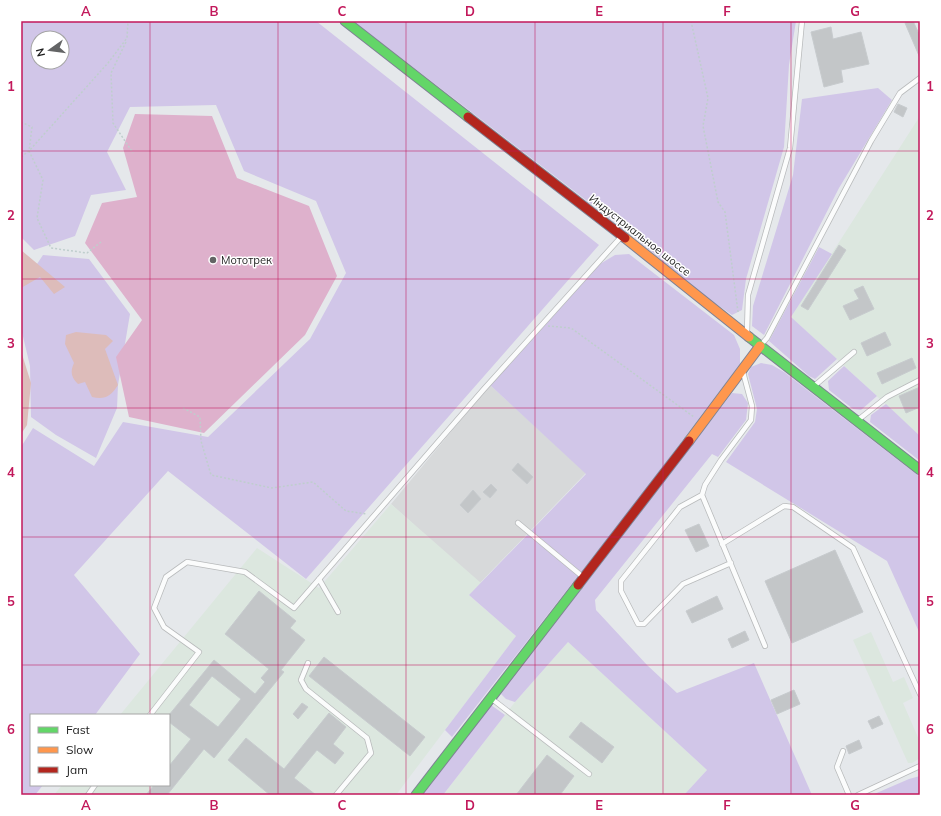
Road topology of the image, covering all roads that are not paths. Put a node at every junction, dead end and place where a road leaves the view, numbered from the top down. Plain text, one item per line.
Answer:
1 (345, 21) edge
2 (802, 21) edge
3 (920, 78) edge
4 (622, 236) junction
5 (747, 336) junction
6 (760, 346) junction
7 (854, 352) dead end
8 (743, 370) junction
9 (920, 380) edge
10 (812, 387) junction
11 (856, 421) junction
12 (920, 470) edge
13 (702, 495) junction
14 (518, 523) dead end
15 (722, 544) junction
16 (730, 563) junction
17 (582, 577) junction
18 (319, 579) junction
19 (338, 612) dead end
20 (765, 646) dead end
21 (308, 663) dead end
22 (920, 694) edge
23 (490, 698) junction
24 (151, 714) edge
25 (842, 751) dead end
26 (920, 766) edge
27 (588, 774) dead end
28 (94, 786) edge
29 (88, 795) edge
30 (336, 795) edge
31 (416, 795) edge
32 (849, 795) edge
33 (858, 795) edge

1 - 4 main road, Индустриальное шоссе
2 - 5 lane
3 - 6 lane
4 - 5 main road, Индустриальное шоссе
4 - 18 lane
5 - 6 main road, Индустриальное шоссе
6 - 8 main road
6 - 10 main road, Индустриальное шоссе
7 - 10 lane
8 - 13 lane
8 - 17 main road
9 - 11 lane
10 - 11 main road, Индустриальное шоссе
11 - 12 main road, Индустриальное шоссе
13 - 15 lane
13 - 16 lane
14 - 17 lane
15 - 16 lane
15 - 22 lane
16 - 20 lane
17 - 23 main road
18 - 19 lane
18 - 24 lane
21 - 30 lane
23 - 27 lane
23 - 31 main road
25 - 32 lane
26 - 33 lane
28 - 29 lane

